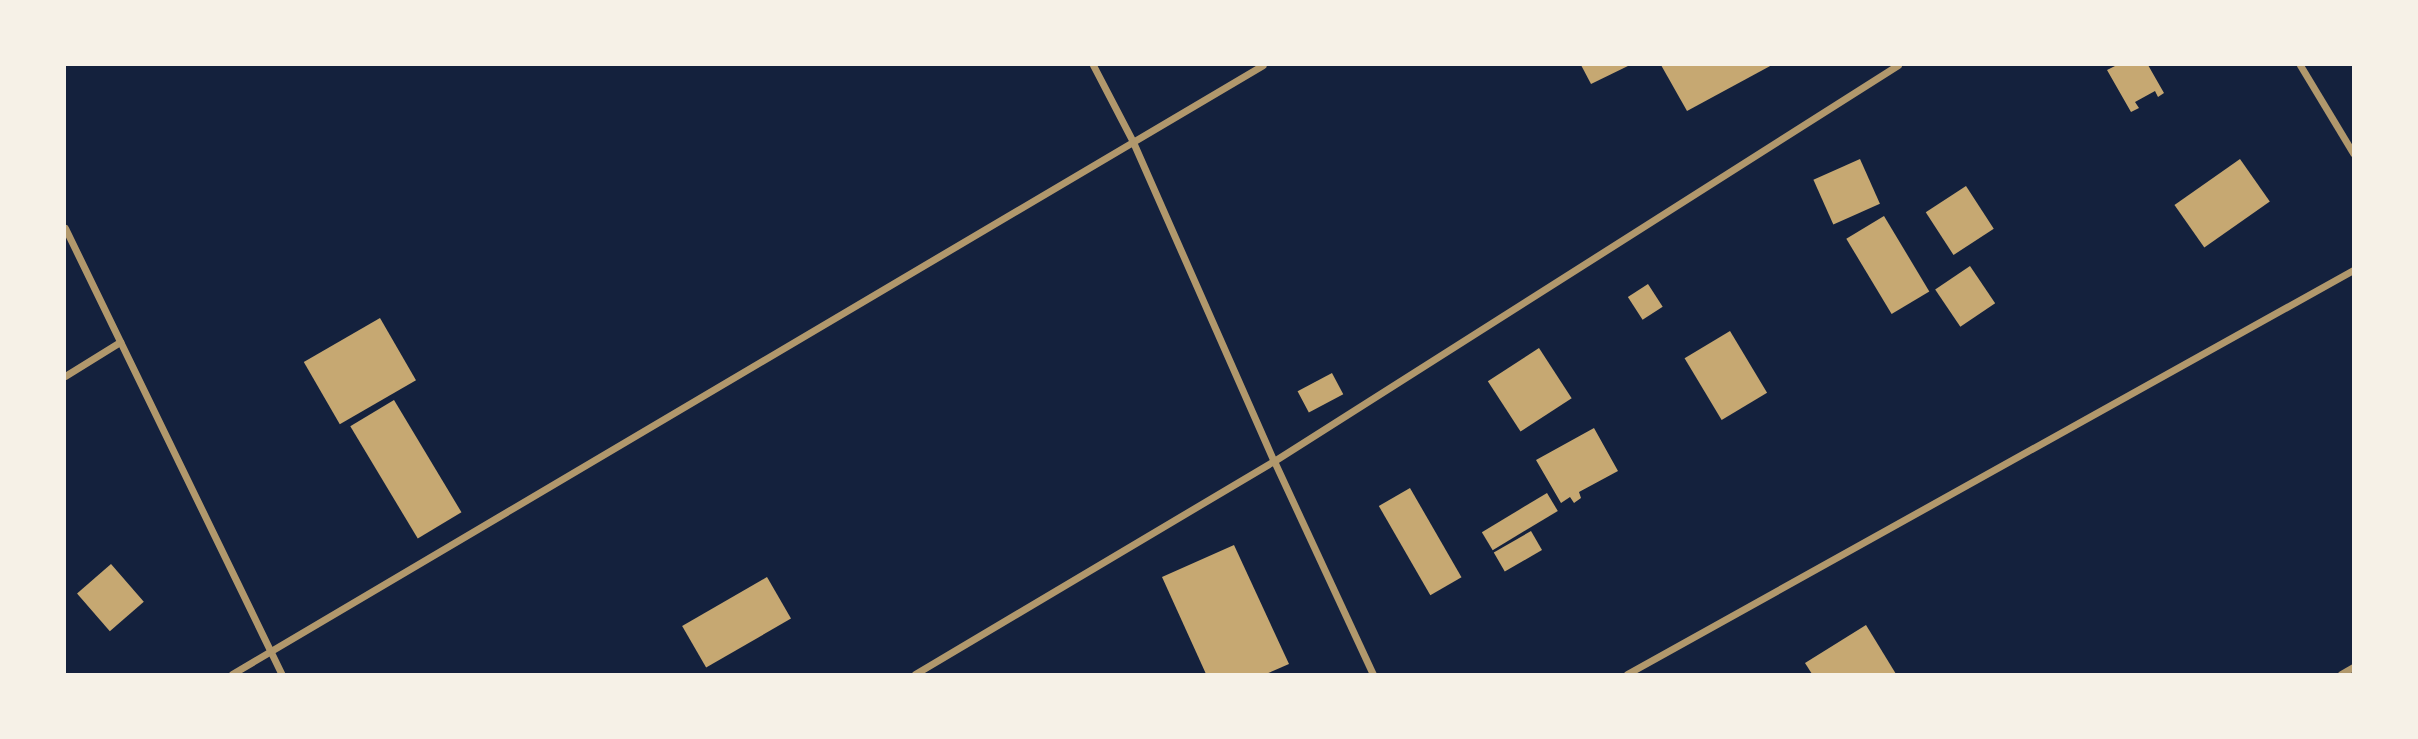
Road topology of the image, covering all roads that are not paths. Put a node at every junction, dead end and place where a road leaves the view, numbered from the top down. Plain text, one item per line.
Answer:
1 (1093, 65) edge
2 (1263, 65) edge
3 (1898, 65) edge
4 (2300, 65) edge
5 (1133, 142) junction
6 (2353, 153) edge
7 (65, 228) edge
8 (2353, 270) edge
9 (120, 342) junction
10 (65, 376) edge
11 (1274, 461) junction
12 (270, 650) junction
13 (2353, 667) edge
14 (232, 674) edge
15 (282, 674) edge
16 (915, 674) edge
17 (1373, 674) edge
18 (1627, 674) edge
19 (2341, 674) edge

1 - 5 street
2 - 5 street
3 - 11 street
4 - 6 street
5 - 11 street
5 - 12 street
7 - 9 street
8 - 18 street
9 - 10 street
9 - 12 street
11 - 16 street
11 - 17 street
12 - 14 street
12 - 15 street
13 - 19 street

